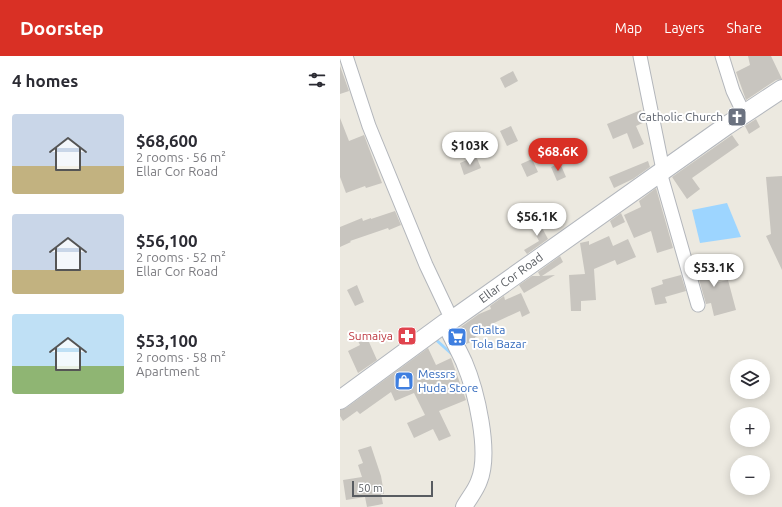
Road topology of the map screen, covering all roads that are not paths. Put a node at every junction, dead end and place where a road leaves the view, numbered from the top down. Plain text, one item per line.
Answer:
1 (346, 56) edge
2 (640, 56) edge
3 (722, 56) edge
4 (782, 90) edge
5 (744, 114) junction
6 (662, 171) junction
7 (698, 306) dead end
8 (449, 322) junction
9 (340, 400) edge
10 (464, 507) edge

1 - 8 street
2 - 6 street
3 - 5 street
4 - 5 main road, Ellar Cor Road
5 - 6 main road, Ellar Cor Road
6 - 7 street
6 - 8 main road, Ellar Cor Road
8 - 9 main road, Ellar Cor Road
8 - 10 street

